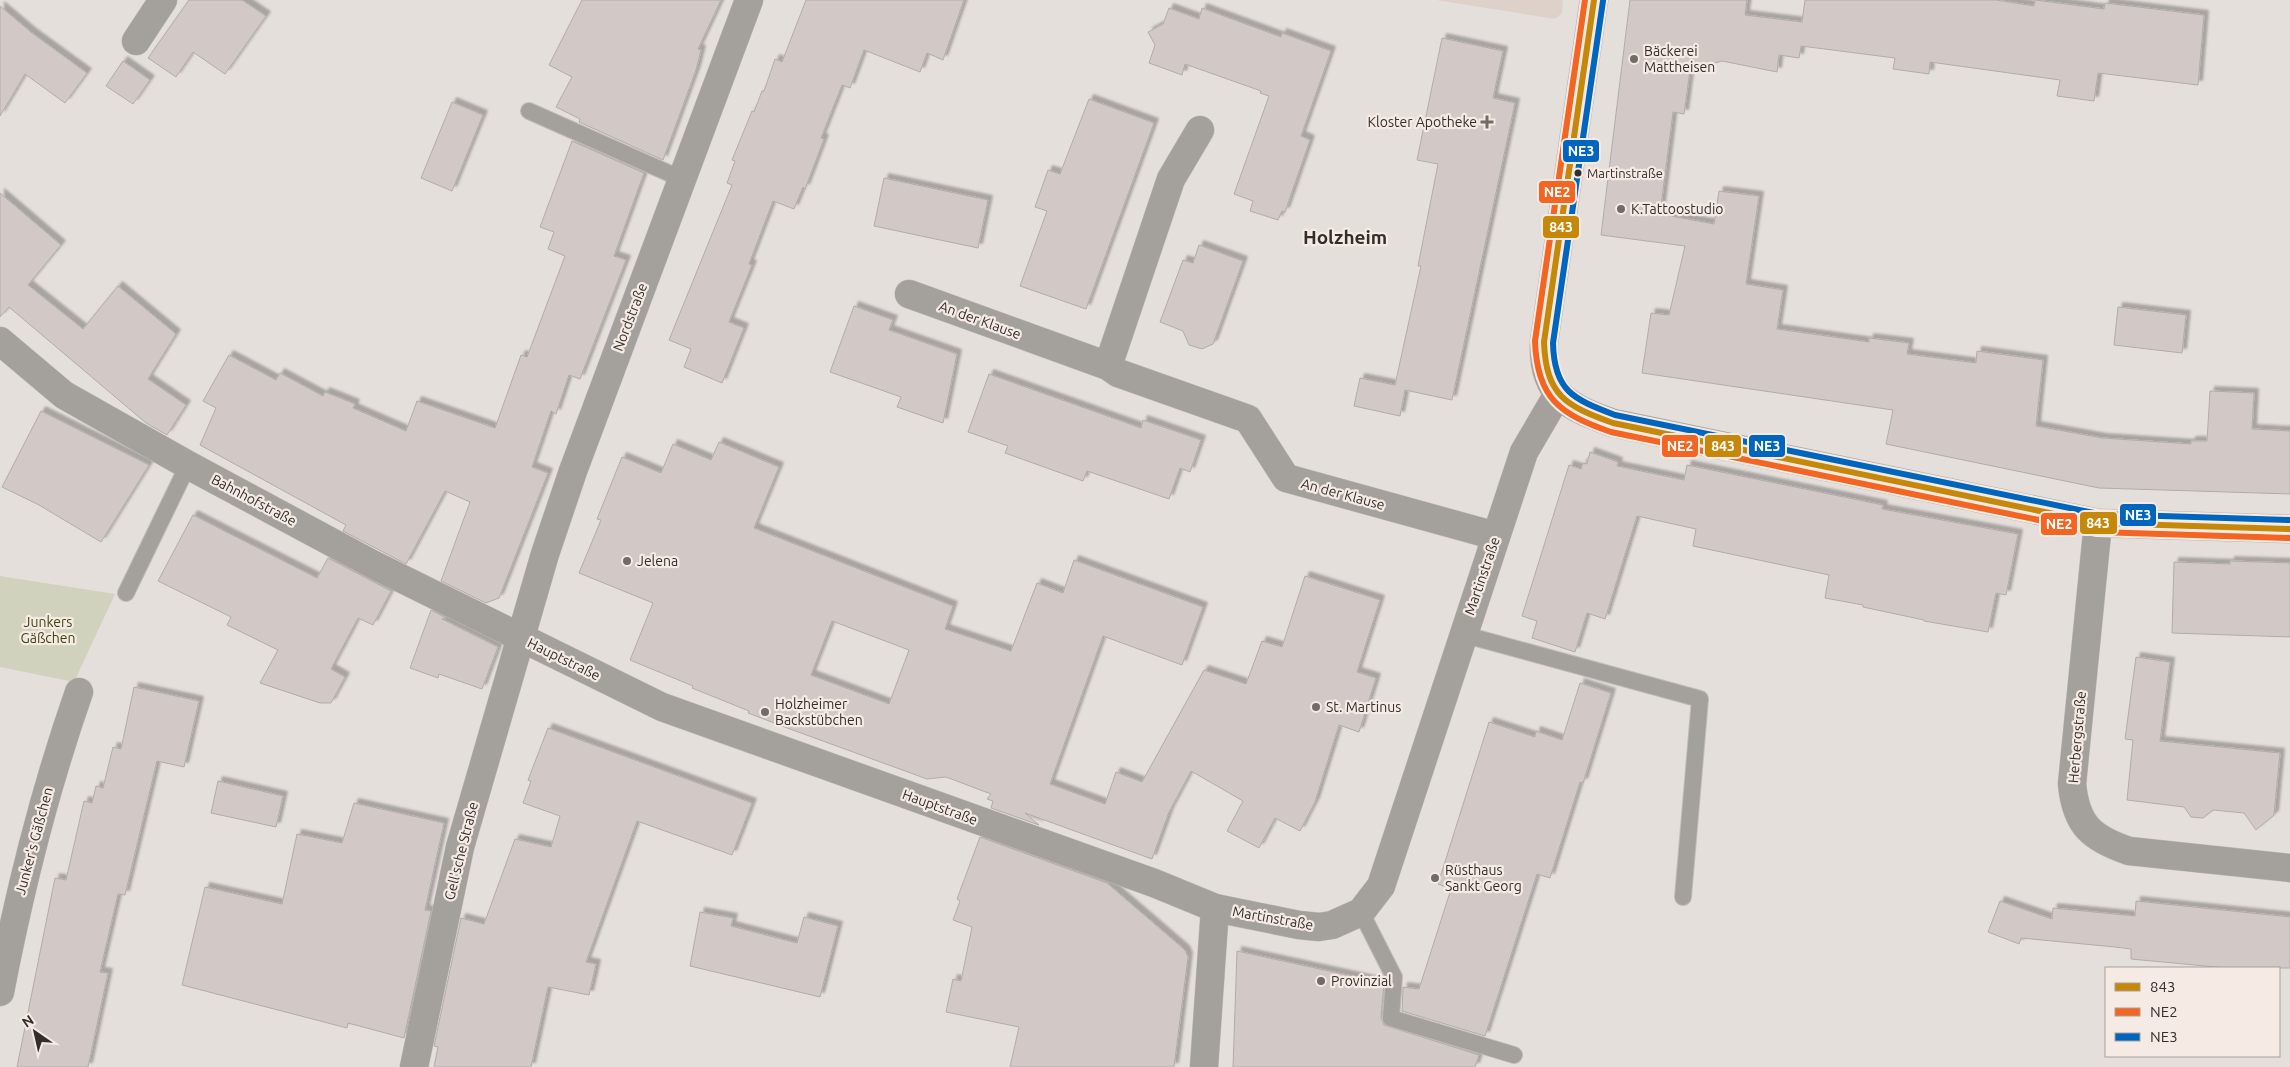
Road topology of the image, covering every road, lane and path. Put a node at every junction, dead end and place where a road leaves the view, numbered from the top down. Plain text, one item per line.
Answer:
1 (163, 0) edge
2 (749, 0) edge
3 (1594, 0) edge
4 (136, 41) dead end
5 (529, 111) dead end
6 (1200, 130) dead end
7 (682, 179) junction
8 (908, 294) dead end
9 (4, 351) edge
10 (1108, 366) junction
11 (1558, 394) junction
12 (188, 465) junction
13 (2098, 524) junction
14 (2290, 529) edge
15 (1496, 536) junction
16 (126, 593) dead end
17 (1462, 634) junction
18 (521, 638) junction
19 (79, 692) dead end
20 (2290, 868) edge
21 (1682, 897) dead end
22 (1215, 908) junction
23 (1361, 912) junction
24 (0, 992) edge
25 (1514, 1054) dead end
26 (414, 1067) edge
27 (1204, 1067) edge

1 - 4 street
2 - 7 street, Nordstraße
3 - 11 street
5 - 7 lane
6 - 10 street
7 - 18 street, Nordstraße
8 - 10 street, An der Klause
9 - 12 street, Bahnhofstraße
10 - 15 street, An der Klause
11 - 13 street
11 - 15 street, Martinstraße
12 - 16 lane
12 - 18 street, Bahnhofstraße
13 - 14 street
13 - 20 street, Herbergstraße
15 - 17 street, Martinstraße
17 - 21 lane
17 - 23 street, Martinstraße
18 - 22 street, Hauptstraße
18 - 26 street, Gell'sche Straße
19 - 24 street, Junker's Gäßchen
22 - 23 street, Martinstraße
22 - 27 street
23 - 25 lane

